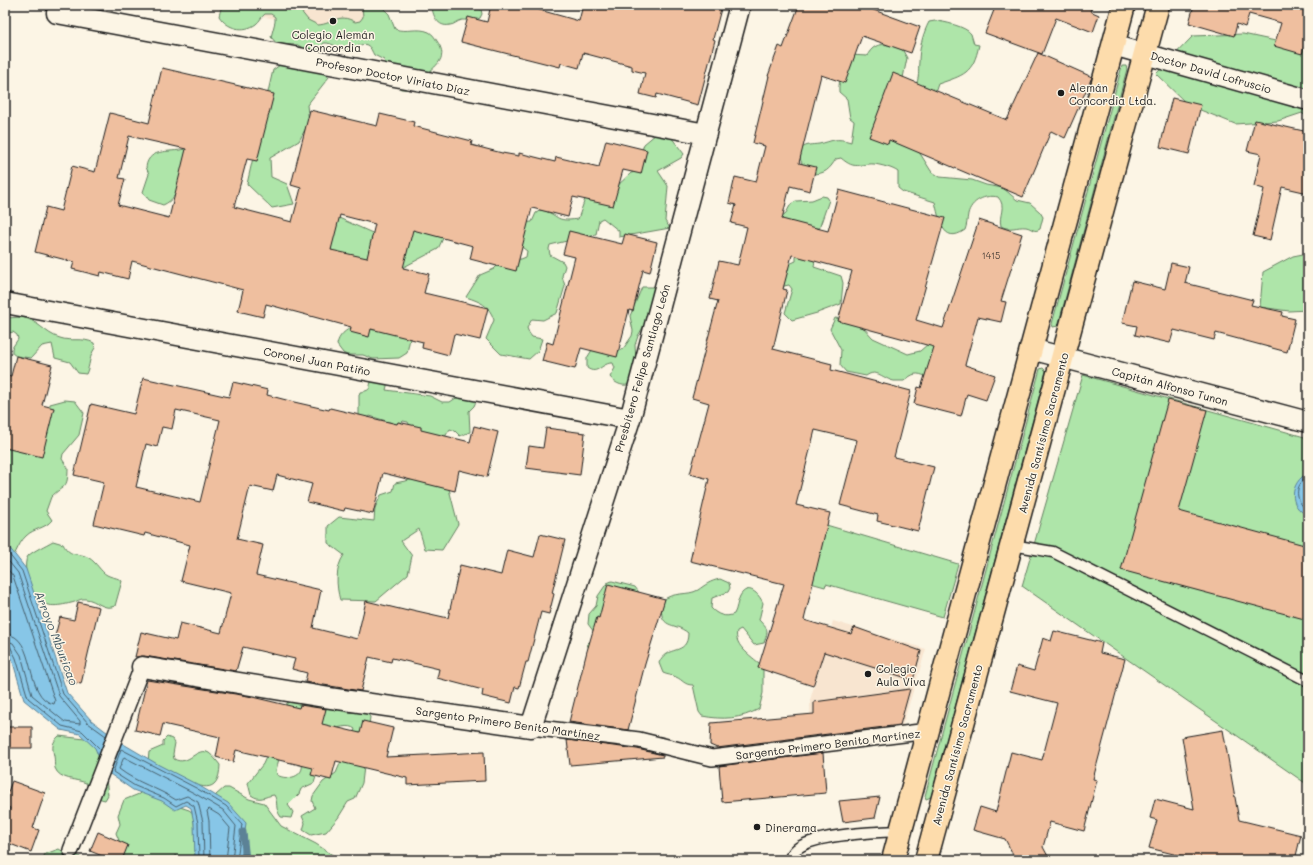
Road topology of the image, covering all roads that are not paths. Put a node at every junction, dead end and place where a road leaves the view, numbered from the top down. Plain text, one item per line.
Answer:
1 (740, 5) edge
2 (1124, 5) edge
3 (1158, 5) edge
4 (57, 13) dead end
5 (1113, 46) junction
6 (1144, 54) junction
7 (1308, 100) edge
8 (706, 134) junction
9 (5, 303) edge
10 (1031, 349) junction
11 (1063, 357) junction
12 (630, 419) junction
13 (1308, 422) edge
14 (1012, 546) junction
15 (142, 667) joint
16 (1308, 681) edge
17 (531, 727) junction
18 (928, 731) junction
19 (901, 831) junction
20 (929, 850) edge
21 (69, 855) edge
22 (789, 860) edge
23 (893, 860) edge

1 - 8 street, Presbítero Felipe Santiago León
2 - 5 main road
3 - 6 main road, Avenida Santísimo Sacramento
4 - 8 street, Profesor Doctor Viriato Díaz
5 - 6 street, Doctor David Lofruscio
5 - 10 main road
6 - 7 street, Doctor David Lofruscio
6 - 11 main road, Avenida Santísimo Sacramento
8 - 12 street, Presbítero Felipe Santiago León
9 - 12 street, Coronel Juan Patiño
10 - 11 street, Capitán Alfonso Tunon
10 - 18 main road
11 - 13 street, Capitán Alfonso Tunon
11 - 14 main road, Avenida Santísimo Sacramento
12 - 17 street, Presbítero Felipe Santiago León
14 - 16 lane
14 - 20 main road, Avenida Santísimo Sacramento
15 - 17 street, Sargento Primero Benito Martínez
15 - 21 street, Sargento Primero Benito Martínez
17 - 18 street, Sargento Primero Benito Martínez
18 - 19 main road
19 - 20 main road
19 - 22 lane
19 - 23 main road

